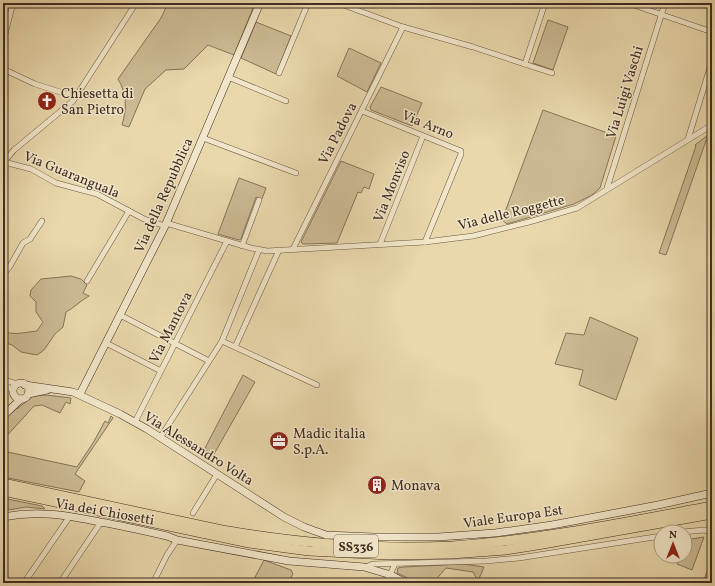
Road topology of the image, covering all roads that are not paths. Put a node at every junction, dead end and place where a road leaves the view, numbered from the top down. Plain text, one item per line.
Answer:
1 (13, 3) edge
2 (136, 3) edge
3 (260, 3) edge
4 (308, 3) edge
5 (338, 3) edge
6 (545, 3) edge
7 (628, 3) edge
8 (664, 3) edge
9 (661, 14) junction
10 (403, 27) junction
11 (712, 32) edge
12 (3, 42) edge
13 (712, 61) edge
14 (525, 64) junction
15 (3, 69) edge
16 (279, 73) dead end
17 (552, 73) dead end
18 (228, 77) junction
19 (76, 97) junction
20 (286, 101) dead end
21 (362, 110) junction
22 (712, 125) edge
23 (423, 136) junction
24 (203, 138) junction
25 (688, 139) junction
26 (4, 162) edge
27 (296, 173) dead end
28 (607, 188) junction
29 (259, 200) dead end
30 (129, 211) junction
31 (42, 221) dead end
32 (166, 225) junction
33 (227, 241) junction
34 (425, 242) junction
35 (380, 244) junction
36 (242, 246) junction
37 (292, 249) junction
38 (259, 250) junction
39 (278, 250) junction
40 (3, 275) edge
41 (87, 281) dead end
42 (120, 315) junction
43 (222, 341) junction
44 (106, 343) junction
45 (176, 343) junction
46 (235, 347) junction
47 (209, 361) junction
48 (161, 371) junction
49 (3, 380) edge
50 (3, 384) edge
51 (317, 385) dead end
52 (55, 389) junction
53 (18, 391) junction
54 (80, 394) junction
55 (3, 416) edge
56 (135, 422) junction
57 (160, 438) junction
58 (216, 474) junction
59 (3, 483) edge
60 (3, 491) edge
61 (712, 493) edge
62 (712, 506) edge
63 (193, 514) dead end
64 (712, 514) edge
65 (70, 516) junction
66 (3, 517) edge
67 (712, 521) edge
68 (101, 522) junction
69 (648, 526) junction
70 (693, 531) edge
71 (712, 532) edge
72 (326, 535) joint
73 (653, 537) edge
74 (177, 540) junction
75 (395, 564) junction
76 (364, 567) junction
77 (391, 575) junction
78 (24, 583) edge
79 (60, 583) edge
80 (153, 583) edge
81 (386, 583) edge
82 (406, 583) edge

1 - 12 street
2 - 19 street
3 - 18 street, Via della Repubblica
4 - 16 street
5 - 10 street
6 - 14 street
7 - 9 street
8 - 9 street, Via Luigi Vaschi
9 - 11 street
9 - 28 street, Via Luigi Vaschi
10 - 14 street
10 - 21 street, Via Padova
13 - 25 street
14 - 17 street
15 - 19 street
18 - 20 street
18 - 24 street, Via della Repubblica
19 - 26 street
21 - 23 street, Via Arno
21 - 37 street, Via Padova
22 - 25 street, Via delle Roggette
23 - 34 street, Via Arno
23 - 35 street, Via Monviso
24 - 27 street
24 - 32 street, Via della Repubblica
25 - 28 street, Via delle Roggette
26 - 30 street, Via Guaranguala
28 - 34 street, Via delle Roggette
29 - 36 street
30 - 32 street, Via Guaranguala
30 - 41 street, Via Guaranguala
31 - 40 street
32 - 33 street, Via delle Roggette
32 - 42 street, Via della Repubblica
33 - 36 street, Via delle Roggette
33 - 45 street, Via Mantova
34 - 35 street, Via delle Roggette
35 - 37 street, Via delle Roggette
36 - 38 street, Via delle Roggette
37 - 39 street, Via delle Roggette
38 - 39 street, Via delle Roggette
38 - 43 street
39 - 46 street
42 - 44 street, Via della Repubblica
42 - 45 street
43 - 46 street
43 - 47 street
44 - 48 street
44 - 54 street, Via della Repubblica
45 - 47 street
45 - 48 street, Via Mantova
46 - 51 street
47 - 57 street
48 - 56 street, Via Mantova
49 - 53 street, Via Alessandro Volta
50 - 53 street, Via Alessandro Volta
52 - 53 street, Via Alessandro Volta
52 - 53 street, Via Alessandro Volta
52 - 54 street, Via Alessandro Volta
53 - 55 street
54 - 56 street, Via Alessandro Volta
56 - 57 street, Via Alessandro Volta
57 - 58 street, Via Alessandro Volta
58 - 63 street
58 - 72 street, Via Alessandro Volta
59 - 62 highway, SS336
60 - 69 highway, SS336
61 - 72 street, Viale Europa Est
64 - 69 highway, SS336
65 - 66 street, Via dei Chiosetti
65 - 68 street, Via dei Chiosetti
65 - 78 street
67 - 69 highway
68 - 74 street, Via dei Chiosetti
68 - 79 street
70 - 71 street
73 - 75 street
74 - 76 street, Via dei Chiosetti
74 - 80 street
75 - 76 street
75 - 77 street
76 - 77 street
77 - 81 street
77 - 82 street

